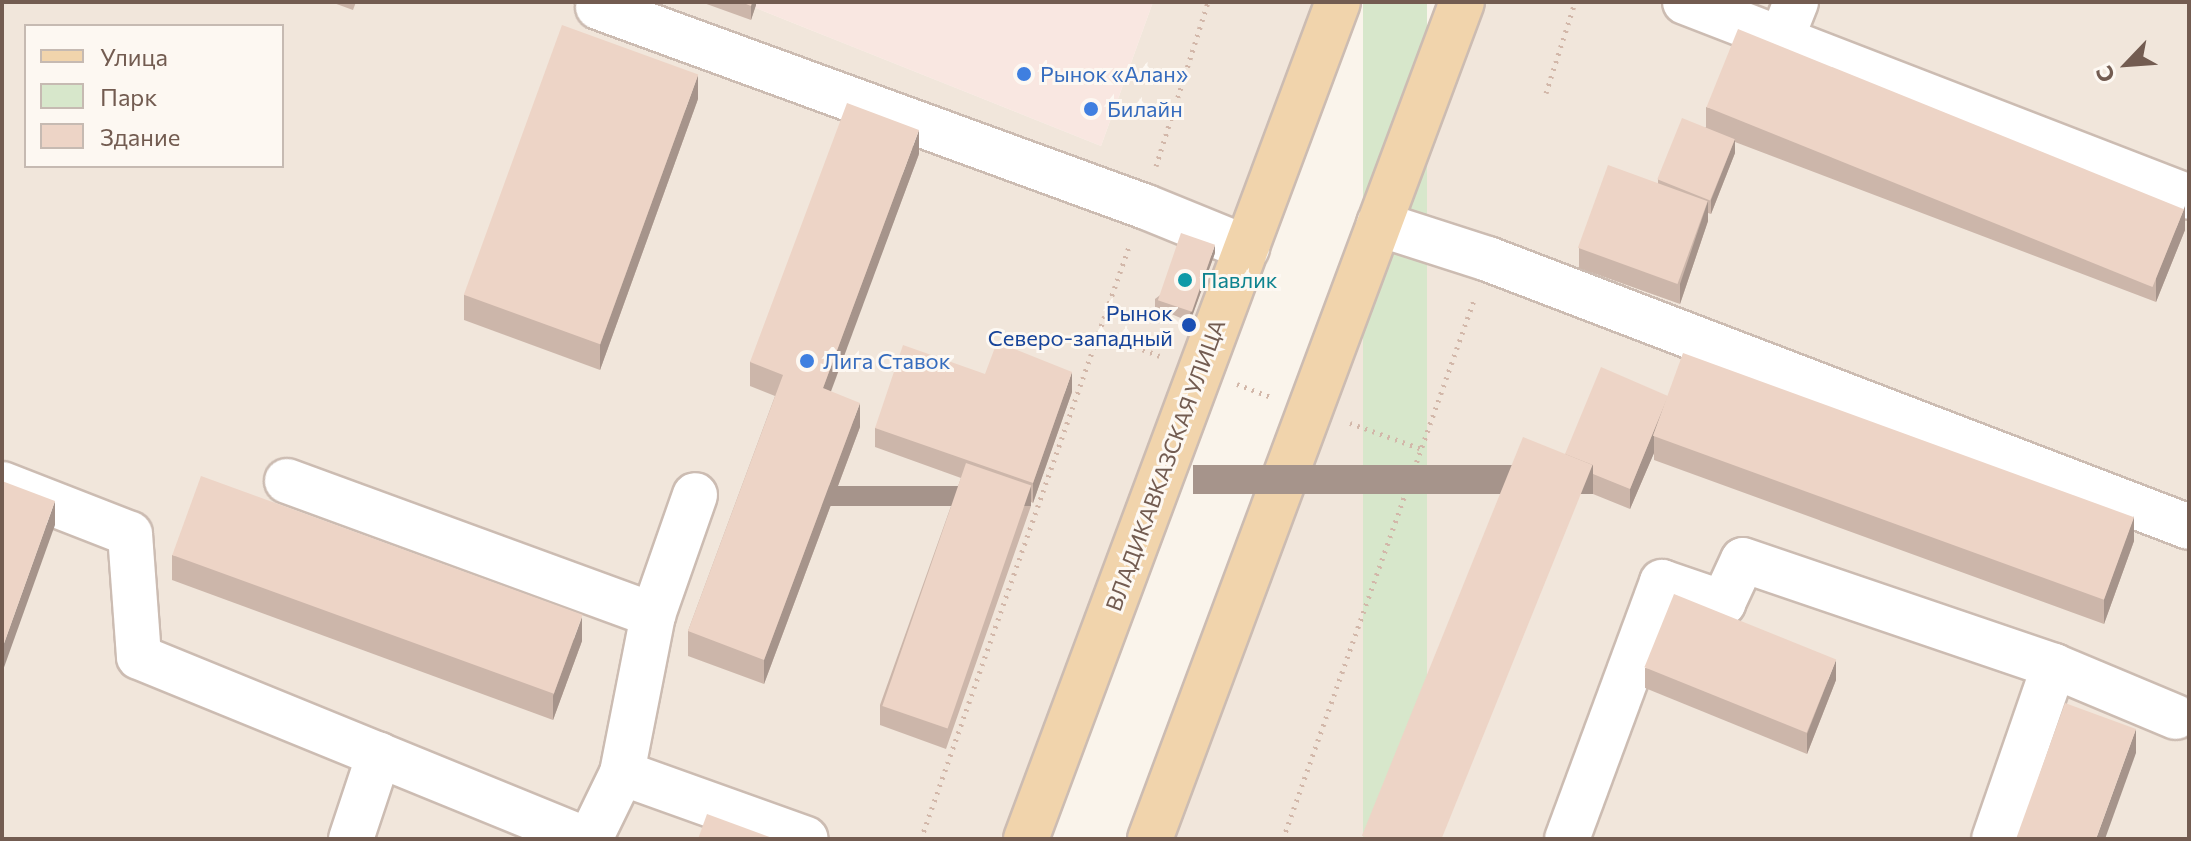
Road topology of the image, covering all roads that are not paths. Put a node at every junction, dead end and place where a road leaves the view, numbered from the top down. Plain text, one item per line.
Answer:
1 (1338, 2) edge
2 (1462, 2) edge
3 (1685, 2) edge
4 (598, 7) dead end
5 (1788, 21) edge
6 (2189, 197) edge
7 (1379, 224) junction
8 (1247, 248) junction
9 (287, 481) dead end
10 (2, 484) edge
11 (695, 495) dead end
12 (2189, 527) edge
13 (653, 615) junction
14 (2054, 666) junction
15 (2185, 707) edge
16 (379, 755) junction
17 (622, 773) junction
18 (351, 839) edge
19 (588, 839) edge
20 (806, 839) edge
21 (1026, 839) edge
22 (1150, 839) edge
23 (1567, 839) edge
24 (1994, 839) edge

1 - 8 main road, ВЛАДИКАВКАЗСКАЯ УЛИЦА
2 - 7 main road
3 - 5 lane
4 - 8 lane
5 - 6 lane
7 - 12 lane
7 - 22 main road
8 - 21 main road, ВЛАДИКАВКАЗСКАЯ УЛИЦА
9 - 13 lane
10 - 16 lane
11 - 13 lane
13 - 17 lane
14 - 15 lane
14 - 23 lane
14 - 24 lane
16 - 18 lane
16 - 19 lane
17 - 19 lane
17 - 20 lane

